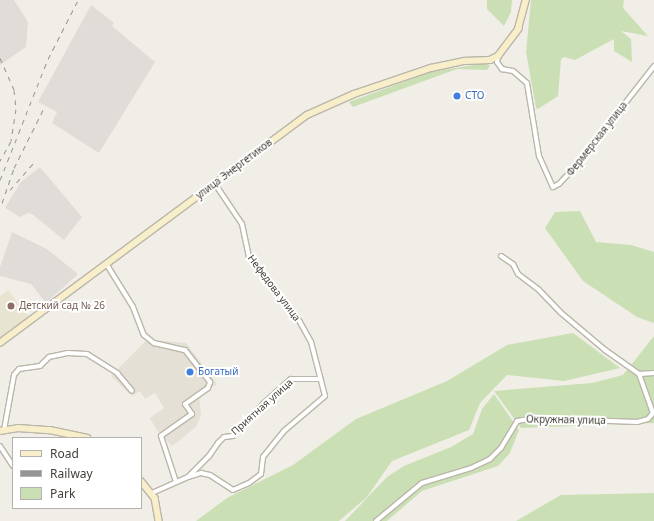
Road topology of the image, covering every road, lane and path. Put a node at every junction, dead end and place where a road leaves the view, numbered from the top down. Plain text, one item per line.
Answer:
1 (526, 0) edge
2 (498, 59) junction
3 (654, 66) edge
4 (215, 184) junction
5 (501, 256) dead end
6 (107, 265) junction
7 (0, 343) edge
8 (654, 373) edge
9 (639, 374) junction
10 (319, 379) junction
11 (132, 391) dead end
12 (2, 430) edge
13 (82, 437) edge
14 (0, 446) edge
15 (12, 464) edge
16 (188, 477) junction
17 (142, 482) edge
18 (176, 482) junction
19 (152, 493) junction
20 (159, 521) edge
21 (376, 521) edge

1 - 2 main road
2 - 3 street, Фермерская улица
2 - 4 main road, улица Энергетиков
4 - 6 main road, улица Энергетиков
4 - 10 street, Нефедова улица
5 - 9 street
6 - 7 main road, улица Энергетиков
6 - 18 street
8 - 9 street
9 - 21 street, Окружная улица
10 - 16 street, Приятная улица
10 - 16 street, Нефедова улица
11 - 12 street
12 - 13 main road
14 - 15 street
16 - 18 street, Приятная улица
17 - 19 main road
18 - 19 street, Приятная улица
19 - 20 main road

